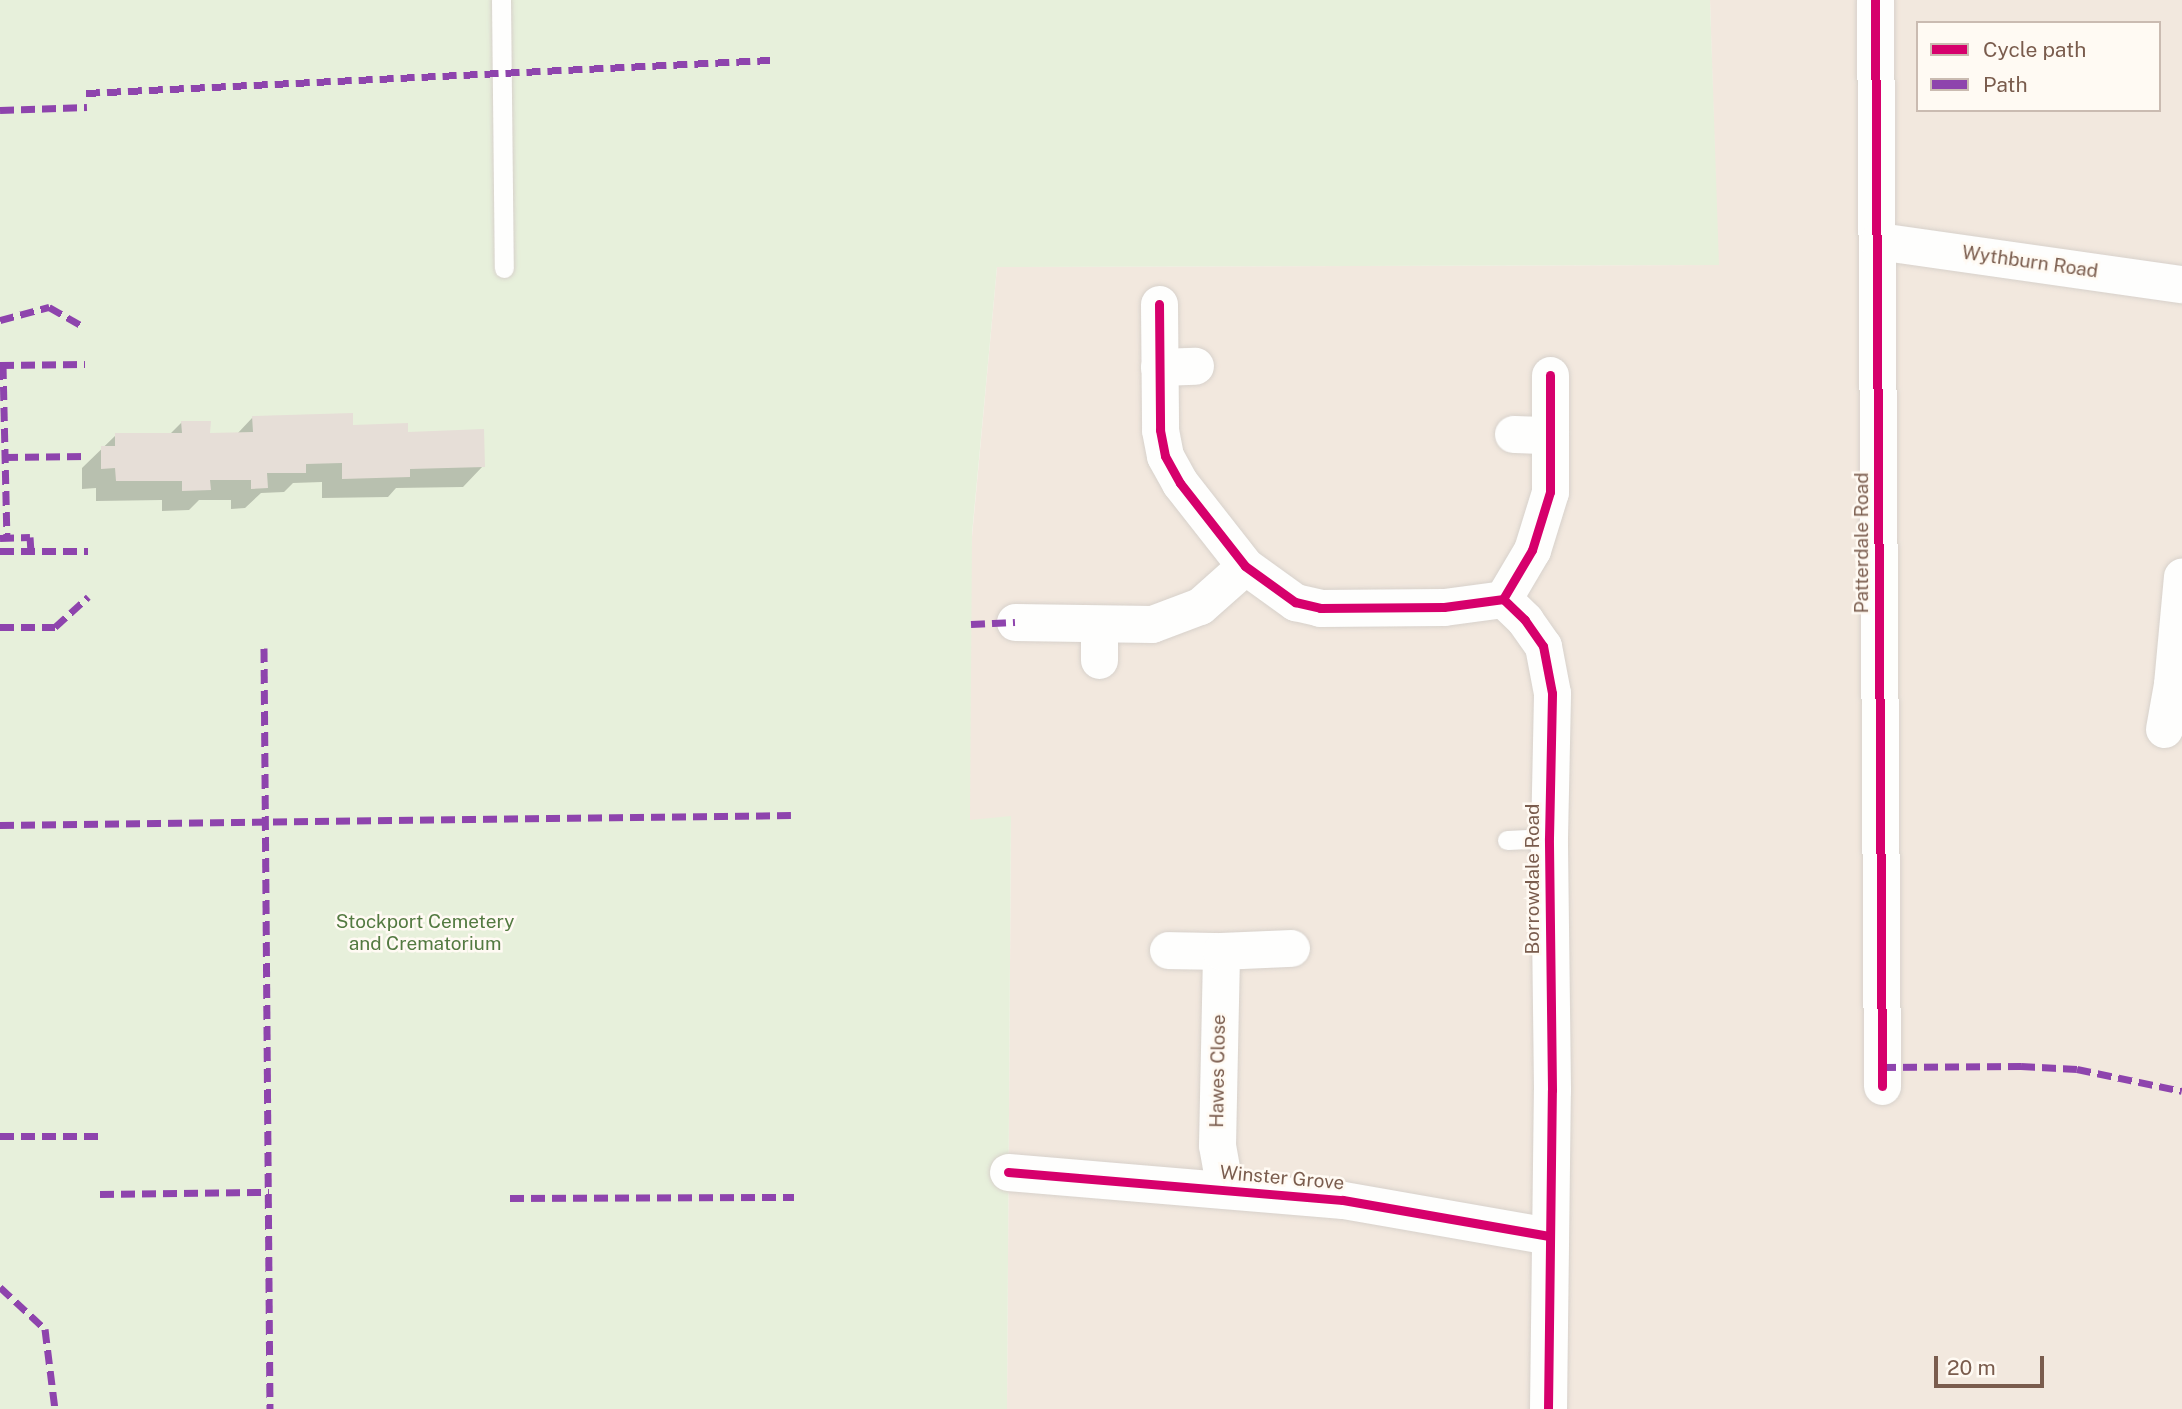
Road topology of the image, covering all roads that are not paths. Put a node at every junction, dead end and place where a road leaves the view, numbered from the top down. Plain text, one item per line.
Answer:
1 (501, 0) edge
2 (1875, 0) edge
3 (1878, 241) junction
4 (504, 268) dead end
5 (2182, 284) edge
6 (1159, 304) dead end
7 (1550, 375) dead end
8 (1513, 434) dead end
9 (1550, 435) junction
10 (1245, 566) junction
11 (2182, 576) edge
12 (1503, 598) junction
13 (1015, 622) dead end
14 (1099, 624) junction
15 (1099, 660) dead end
16 (2164, 729) dead end
17 (1549, 838) junction
18 (1507, 840) dead end
19 (1291, 948) dead end
20 (1168, 950) dead end
21 (1221, 951) junction
22 (1882, 1086) dead end
23 (1009, 1172) dead end
24 (1225, 1190) junction
25 (1549, 1236) junction
26 (1548, 1409) edge

1 - 4 lane
2 - 3 street, Patterdale Road
3 - 5 street, Wythburn Road
3 - 22 street, Patterdale Road
6 - 10 street
7 - 9 street
8 - 9 street
9 - 12 street
10 - 12 street
10 - 14 street
11 - 16 street
12 - 17 street, Borrowdale Road
13 - 14 street
14 - 15 street
17 - 18 lane
17 - 25 street, Borrowdale Road
19 - 21 street
20 - 21 street
21 - 24 street, Hawes Close
23 - 24 street, Winster Grove
24 - 25 street, Winster Grove
25 - 26 street, Borrowdale Road

